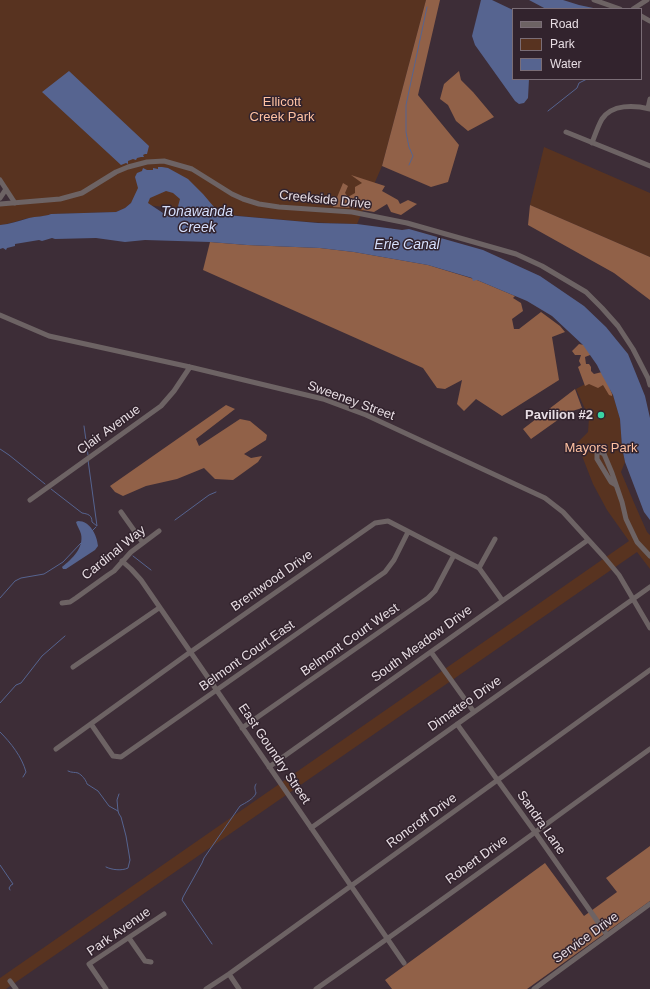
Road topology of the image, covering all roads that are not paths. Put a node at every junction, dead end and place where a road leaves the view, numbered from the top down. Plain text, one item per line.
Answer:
1 (594, 0) edge
2 (647, 0) edge
3 (617, 8) edge
4 (635, 8) edge
5 (650, 99) edge
6 (649, 108) edge
7 (566, 132) dead end
8 (592, 143) junction
9 (650, 166) edge
10 (0, 180) edge
11 (6, 189) junction
12 (0, 198) edge
13 (15, 202) junction
14 (0, 204) edge
15 (0, 315) edge
16 (190, 367) junction
17 (650, 385) edge
18 (616, 485) junction
19 (30, 500) dead end
20 (121, 512) dead end
21 (159, 531) dead end
22 (408, 532) junction
23 (495, 539) dead end
24 (588, 540) junction
25 (143, 543) junction
26 (454, 555) junction
27 (650, 556) edge
28 (122, 562) junction
29 (479, 568) junction
30 (650, 587) edge
31 (633, 599) junction
32 (502, 600) junction
33 (62, 603) dead end
34 (159, 608) junction
35 (650, 628) edge
36 (189, 652) junction
37 (431, 652) junction
38 (73, 667) dead end
39 (650, 670) edge
40 (217, 691) junction
41 (474, 712) junction
42 (92, 724) junction
43 (457, 724) junction
44 (242, 728) junction
45 (56, 749) dead end
46 (650, 749) edge
47 (269, 767) junction
48 (497, 780) junction
49 (310, 828) junction
50 (535, 832) junction
51 (351, 885) junction
52 (650, 904) edge
53 (164, 914) dead end
54 (607, 935) junction
55 (129, 938) junction
56 (388, 939) junction
57 (151, 962) dead end
58 (404, 963) dead end
59 (229, 974) junction
60 (10, 981) dead end
61 (16, 989) edge
62 (106, 989) edge
63 (206, 989) edge
64 (239, 989) edge
65 (316, 989) edge
66 (534, 989) edge

1 - 3 street
2 - 4 street
5 - 6 street
6 - 8 street
7 - 8 street
8 - 9 street
10 - 11 street
11 - 12 street
11 - 13 street
13 - 14 street, Creekside Drive
13 - 17 street, Creekside Drive
15 - 16 street, Sweeney Street
16 - 19 street, Clair Avenue
16 - 24 street, Sweeney Street
18 - 18 street
18 - 27 street
20 - 25 street
21 - 25 street, Cardinal Way
22 - 26 street, Brentwood Drive
22 - 36 street, Brentwood Drive
22 - 40 street, Belmont Court East
23 - 29 street
24 - 31 street, Sweeney Street
24 - 32 street, South Meadow Drive
25 - 28 street, Cardinal Way
26 - 29 street, Brentwood Drive
26 - 44 street, Belmont Court West
28 - 33 street, Cardinal Way
28 - 34 street, East Goundry Street
29 - 32 street, Brentwood Drive
30 - 31 street, Dimatteo Drive
31 - 35 street, Sweeney Street
31 - 41 street, Dimatteo Drive
32 - 37 street, South Meadow Drive
34 - 36 street, East Goundry Street
34 - 38 street
36 - 40 street, East Goundry Street
36 - 42 street, Brentwood Drive
37 - 41 street
37 - 47 street, South Meadow Drive
39 - 48 street, Roncroff Drive
40 - 42 street, Belmont Court East
40 - 44 street, East Goundry Street
41 - 43 street, Dimatteo Drive
42 - 45 street, Brentwood Drive
43 - 48 street, Sandra Lane
43 - 49 street, Dimatteo Drive
44 - 47 street, East Goundry Street
46 - 50 street, Robert Drive
47 - 49 street, East Goundry Street
48 - 50 street, Sandra Lane
48 - 51 street, Roncroff Drive
49 - 51 street, East Goundry Street
50 - 54 street, Sandra Lane
50 - 56 street, Robert Drive
51 - 56 street, East Goundry Street
51 - 59 street, Roncroff Drive
52 - 54 street, Service Drive
53 - 55 street, Park Avenue
54 - 66 street, Service Drive
55 - 57 street
55 - 62 street, Park Avenue
56 - 58 street, East Goundry Street
56 - 65 street, Robert Drive
59 - 63 street, Roncroff Drive
59 - 64 street
60 - 61 street

